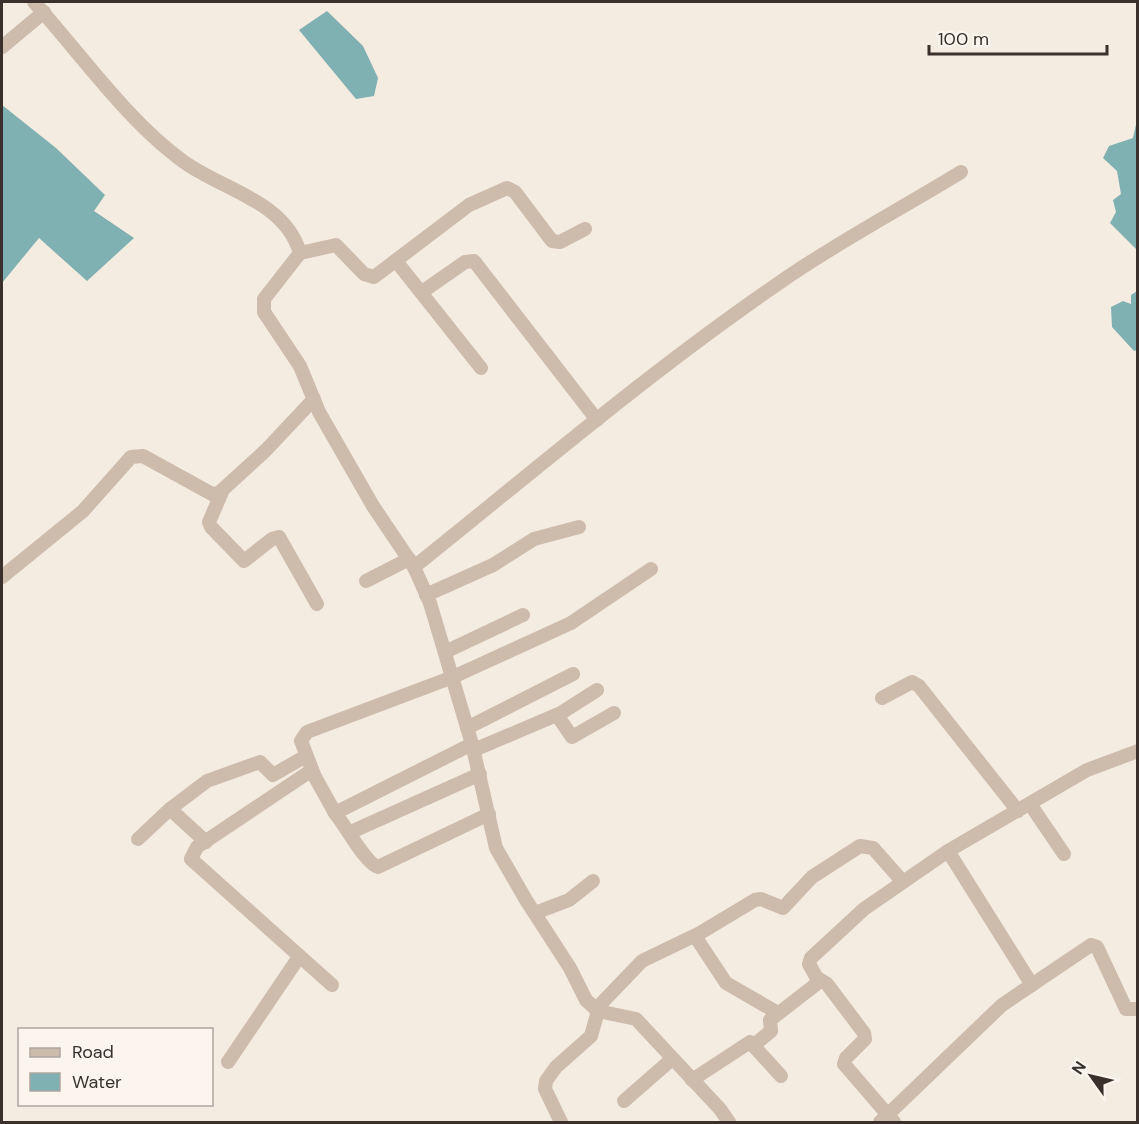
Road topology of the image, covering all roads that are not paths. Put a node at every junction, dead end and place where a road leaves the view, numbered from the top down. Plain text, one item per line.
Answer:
1 (34, 2) edge
2 (44, 12) junction
3 (2, 47) edge
4 (962, 172) dead end
5 (585, 229) dead end
6 (300, 253) junction
7 (396, 261) junction
8 (422, 292) junction
9 (481, 368) dead end
10 (314, 399) junction
11 (597, 420) junction
12 (222, 492) junction
13 (579, 527) dead end
14 (411, 563) junction
15 (651, 569) dead end
16 (2, 577) edge
17 (366, 581) dead end
18 (426, 595) junction
19 (317, 604) dead end
20 (523, 615) dead end
21 (445, 652) junction
22 (573, 674) dead end
23 (453, 677) junction
24 (597, 690) dead end
25 (882, 698) dead end
26 (614, 713) dead end
27 (557, 715) junction
28 (467, 728) junction
29 (473, 747) junction
30 (1136, 755) edge
31 (306, 756) junction
32 (312, 770) junction
33 (480, 774) junction
34 (1024, 807) junction
35 (170, 808) junction
36 (335, 813) junction
37 (489, 814) junction
38 (351, 832) junction
39 (138, 839) dead end
40 (206, 842) junction
41 (948, 851) junction
42 (1064, 854) dead end
43 (593, 881) dead end
44 (903, 882) junction
45 (535, 913) junction
46 (695, 936) junction
47 (299, 957) junction
48 (819, 979) junction
49 (332, 985) dead end
50 (1032, 985) junction
51 (1137, 1009) edge
52 (597, 1010) junction
53 (778, 1013) junction
54 (754, 1045) junction
55 (672, 1059) junction
56 (228, 1062) dead end
57 (781, 1076) dead end
58 (692, 1080) junction
59 (624, 1101) dead end
60 (888, 1120) edge
61 (561, 1122) edge
62 (729, 1122) edge

1 - 2 street
2 - 3 street
2 - 6 street
4 - 11 street
5 - 7 street
6 - 7 street
6 - 10 street
7 - 8 street
8 - 9 street
8 - 11 street
10 - 12 street
10 - 14 street
11 - 14 street
12 - 16 street
12 - 19 street
13 - 18 street
14 - 17 street
14 - 18 street
15 - 23 street
18 - 21 street
20 - 21 street
21 - 23 street
22 - 28 street
23 - 28 street
23 - 31 street
24 - 27 street
25 - 34 street
26 - 27 street
27 - 29 street
28 - 29 street
29 - 33 street
29 - 36 street
30 - 34 street
31 - 32 street
31 - 35 street
32 - 36 street
32 - 40 street
33 - 37 street
33 - 38 street
34 - 41 street
34 - 42 street
35 - 39 street
35 - 40 street
36 - 38 street
37 - 38 street
37 - 45 street
40 - 47 street
41 - 44 street
41 - 50 street
43 - 45 street
44 - 46 street
44 - 48 street
45 - 52 street
46 - 52 street
46 - 53 street
47 - 49 street
47 - 56 street
48 - 53 street
48 - 60 street
50 - 51 street
50 - 60 street
52 - 55 street
52 - 61 street
53 - 54 street
54 - 57 street
54 - 58 street
55 - 58 street
55 - 59 street
58 - 62 street

